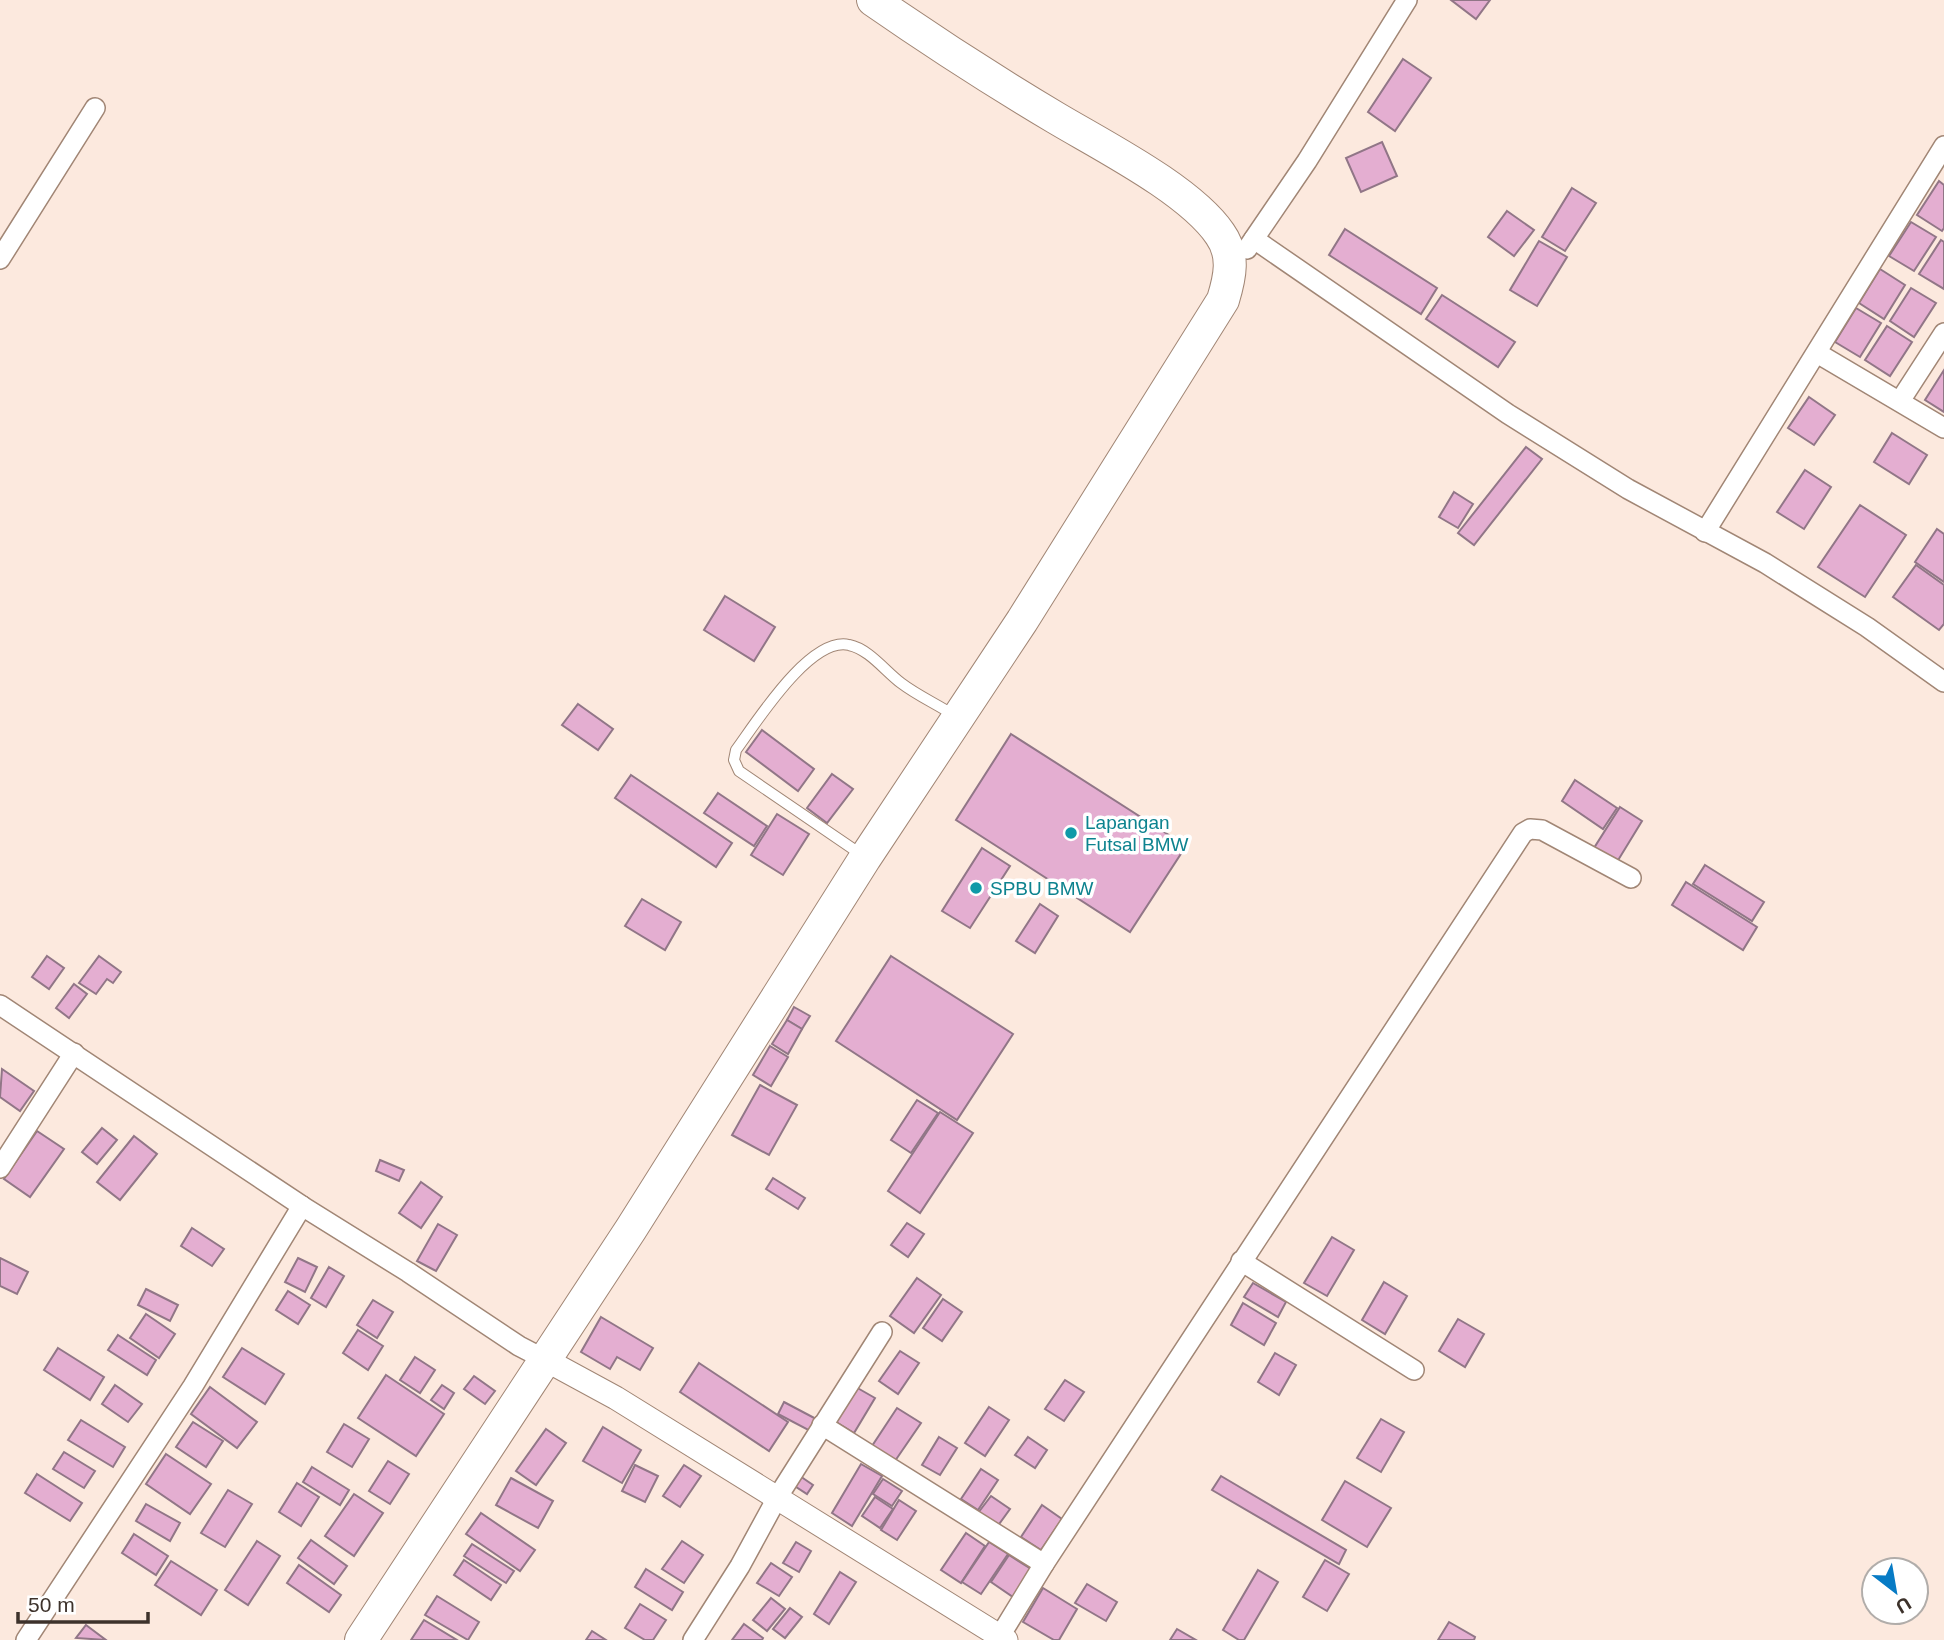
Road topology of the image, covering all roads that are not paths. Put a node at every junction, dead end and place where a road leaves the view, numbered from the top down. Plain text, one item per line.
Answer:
1 (873, 0) edge
2 (1408, 0) edge
3 (95, 108) dead end
4 (1944, 146) edge
5 (1254, 239) junction
6 (0, 259) edge
7 (1231, 273) junction
8 (1944, 333) edge
9 (1817, 353) junction
10 (1900, 401) junction
11 (1944, 428) edge
12 (1705, 532) junction
13 (1944, 682) edge
14 (958, 718) junction
15 (865, 858) junction
16 (1631, 878) dead end
17 (0, 1005) edge
18 (74, 1053) junction
19 (0, 1168) edge
20 (302, 1206) junction
21 (1241, 1261) junction
22 (882, 1332) dead end
23 (546, 1360) junction
24 (1415, 1370) dead end
25 (822, 1425) junction
26 (777, 1499) junction
27 (1044, 1564) junction
28 (1003, 1638) edge
29 (26, 1640) edge
30 (361, 1640) edge
31 (694, 1640) edge

1 - 7 highway
2 - 5 street
3 - 6 street
4 - 9 street
5 - 7 street
5 - 12 street
7 - 14 highway
8 - 10 street
9 - 10 street
9 - 12 street
10 - 11 street
12 - 13 street
14 - 15 highway
14 - 15 lane
15 - 23 highway
16 - 21 street
17 - 18 street
18 - 19 street
18 - 20 street
20 - 23 street
20 - 29 street
21 - 24 street
21 - 27 street
22 - 25 street
23 - 26 street
23 - 30 highway
25 - 26 street
25 - 27 street
26 - 28 street
26 - 31 street
27 - 28 street

